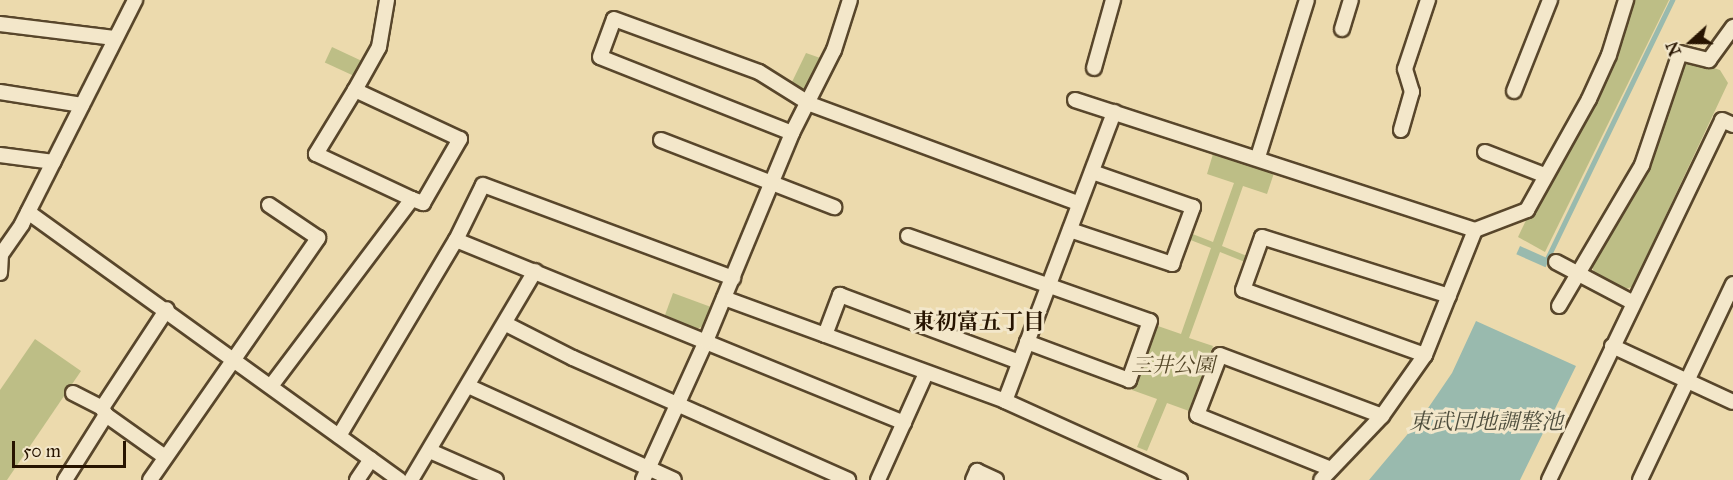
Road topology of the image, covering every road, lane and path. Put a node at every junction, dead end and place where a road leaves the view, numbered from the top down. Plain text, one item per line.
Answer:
1 (135, 0) edge
2 (387, 0) edge
3 (850, 0) edge
4 (1113, 0) edge
5 (1307, 0) edge
6 (1351, 0) edge
7 (1428, 0) edge
8 (1550, 0) edge
9 (1626, 0) edge
10 (0, 24) edge
11 (1733, 27) edge
12 (1342, 29) dead end
13 (114, 38) junction
14 (1094, 68) dead end
15 (354, 90) junction
16 (1514, 91) dead end
17 (0, 92) edge
18 (1075, 100) dead end
19 (810, 104) junction
20 (82, 105) junction
21 (1114, 112) junction
22 (1733, 125) edge
23 (1401, 130) dead end
24 (792, 133) junction
25 (661, 140) dead end
26 (1485, 152) dead end
27 (0, 156) edge
28 (1257, 157) junction
29 (54, 162) junction
30 (1092, 172) junction
31 (1544, 175) junction
32 (772, 184) junction
33 (412, 199) junction
34 (1078, 203) junction
35 (269, 205) dead end
36 (834, 207) dead end
37 (27, 212) junction
38 (1070, 230) junction
39 (1475, 230) junction
40 (908, 236) dead end
41 (456, 240) junction
42 (0, 256) edge
43 (1556, 262) dead end
44 (535, 271) junction
45 (1581, 272) junction
46 (0, 273) edge
47 (733, 278) junction
48 (1048, 284) junction
49 (1733, 284) edge
50 (1449, 296) junction
51 (724, 298) junction
52 (1632, 302) junction
53 (1559, 306) dead end
54 (167, 309) junction
55 (506, 324) junction
56 (825, 335) junction
57 (706, 341) junction
58 (1027, 342) junction
59 (1612, 346) junction
60 (1425, 355) junction
61 (232, 357) junction
62 (1019, 362) junction
63 (926, 373) junction
64 (1685, 381) junction
65 (271, 386) junction
66 (468, 386) junction
67 (73, 393) dead end
68 (1005, 400) junction
69 (1733, 402) edge
70 (678, 405) junction
71 (104, 411) junction
72 (1382, 416) junction
73 (904, 423) junction
74 (339, 436) junction
75 (430, 451) junction
76 (165, 457) junction
77 (371, 459) junction
78 (1331, 469) junction
79 (646, 474) edge
80 (65, 480) edge
81 (150, 480) edge
82 (357, 480) edge
83 (399, 480) edge
84 (411, 480) edge
85 (496, 480) edge
86 (674, 480) edge
87 (848, 480) edge
88 (878, 480) edge
89 (973, 480) edge
90 (996, 480) edge
91 (1180, 480) edge
92 (1321, 480) edge
93 (1549, 480) edge
94 (1640, 480) edge

1 - 13 street
2 - 15 street
3 - 19 street
4 - 14 street
5 - 28 street
6 - 12 street
7 - 23 street
8 - 16 street
9 - 31 street
10 - 13 street
11 - 45 street
13 - 20 street
15 - 33 street
15 - 33 street
17 - 20 street
18 - 21 street
19 - 24 street
19 - 24 street
19 - 34 street
20 - 29 street
21 - 28 street
21 - 30 street
22 - 52 street
24 - 32 street
25 - 32 street
26 - 31 street
27 - 29 street
28 - 39 street
29 - 37 street
30 - 34 street
30 - 38 street
31 - 39 street
32 - 36 street
32 - 47 street
33 - 65 street
34 - 38 street
35 - 61 street
37 - 42 street
37 - 54 street
38 - 48 street
39 - 50 street
40 - 48 street
41 - 44 street
41 - 47 street
41 - 74 street
42 - 46 street
43 - 45 street
44 - 55 street
44 - 57 street
45 - 52 street
45 - 53 street
47 - 51 street
48 - 58 street
48 - 58 street
49 - 64 street
50 - 60 street
50 - 60 street
51 - 56 street
51 - 57 street
52 - 59 street
54 - 61 street
54 - 71 street
55 - 66 street
55 - 70 street
56 - 62 street
56 - 63 street
57 - 70 street
57 - 73 street
58 - 62 street
59 - 64 street
59 - 93 street
60 - 72 street
61 - 65 street
61 - 76 street
62 - 68 street
63 - 68 street
63 - 73 street
64 - 69 street
64 - 94 street
65 - 74 street
66 - 75 street
66 - 79 street
67 - 71 street
68 - 91 street
70 - 79 street
70 - 87 street
71 - 76 street
71 - 80 street
72 - 78 street
72 - 78 street
73 - 88 street
74 - 77 street
75 - 84 street
75 - 85 street
76 - 81 street
77 - 82 street
77 - 83 street
78 - 92 street
79 - 86 street
89 - 90 street

